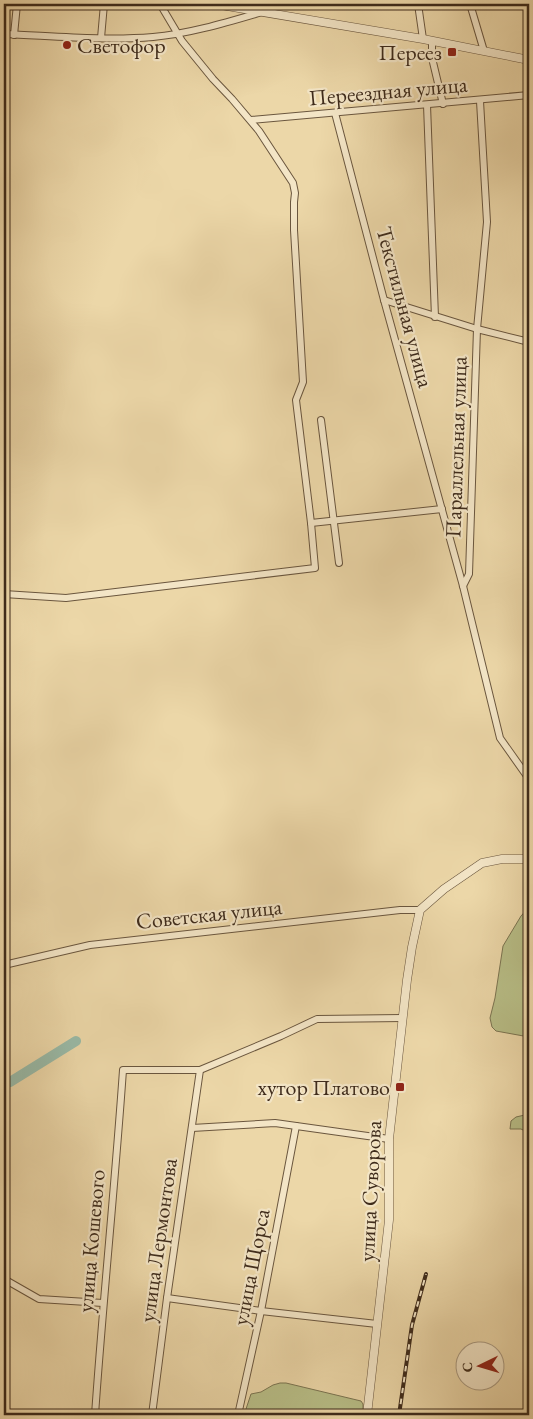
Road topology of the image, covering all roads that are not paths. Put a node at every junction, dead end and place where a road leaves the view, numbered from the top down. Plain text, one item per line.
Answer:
1 (17, 4) edge
2 (104, 4) edge
3 (160, 4) edge
4 (215, 4) edge
5 (418, 4) edge
6 (470, 4) edge
7 (264, 12) junction
8 (177, 33) junction
9 (4, 34) edge
10 (14, 34) junction
11 (101, 38) junction
12 (423, 39) junction
13 (432, 41) junction
14 (484, 51) junction
15 (529, 60) edge
16 (529, 96) edge
17 (480, 101) junction
18 (442, 104) junction
19 (427, 105) junction
20 (336, 113) junction
21 (251, 120) junction
22 (384, 300) junction
23 (434, 317) junction
24 (477, 329) junction
25 (529, 342) edge
26 (321, 420) dead end
27 (442, 509) junction
28 (334, 521) junction
29 (311, 523) junction
30 (339, 563) dead end
31 (463, 586) junction
32 (4, 594) edge
33 (529, 780) edge
34 (529, 859) edge
35 (420, 910) junction
36 (4, 964) edge
37 (404, 1018) junction
38 (200, 1070) junction
39 (296, 1126) junction
40 (192, 1128) junction
41 (389, 1139) junction
42 (4, 1279) edge
43 (167, 1298) junction
44 (103, 1303) junction
45 (261, 1311) junction
46 (377, 1324) junction
47 (95, 1415) edge
48 (152, 1415) edge
49 (238, 1415) edge
50 (367, 1415) edge

1 - 10 street
2 - 11 street
3 - 8 street
4 - 7 street
5 - 12 street
6 - 14 street
7 - 8 street
7 - 12 street
8 - 11 street
8 - 21 street
9 - 10 street
10 - 11 street
12 - 13 street
13 - 14 street
13 - 18 street
14 - 15 street
16 - 17 street, Переездная улица
17 - 18 street, Переездная улица
17 - 24 street, Параллельная улица
18 - 19 street, Переездная улица
19 - 20 street, Переездная улица
19 - 23 street
20 - 21 street, Переездная улица
20 - 22 street, Текстильная улица
21 - 29 street
22 - 23 street
22 - 27 street, Текстильная улица
23 - 24 street
24 - 25 street
24 - 31 street, Параллельная улица
26 - 28 street
27 - 28 street
27 - 31 street, Текстильная улица
28 - 29 street
28 - 30 street
29 - 32 street
31 - 33 street, Параллельная улица
34 - 35 street
35 - 36 street, Советская улица
35 - 37 street, улица Суворова
37 - 38 street
37 - 41 street, улица Суворова
38 - 40 street, улица Лермонтова
38 - 44 street, улица Кошевого
39 - 40 street
39 - 41 street
39 - 45 street, улица Щорса
40 - 43 street, улица Лермонтова
41 - 46 street, улица Суворова
42 - 44 street
43 - 45 street
43 - 48 street, улица Лермонтова
44 - 47 street, улица Кошевого
45 - 46 street
45 - 49 street, улица Щорса
46 - 50 street, улица Суворова

